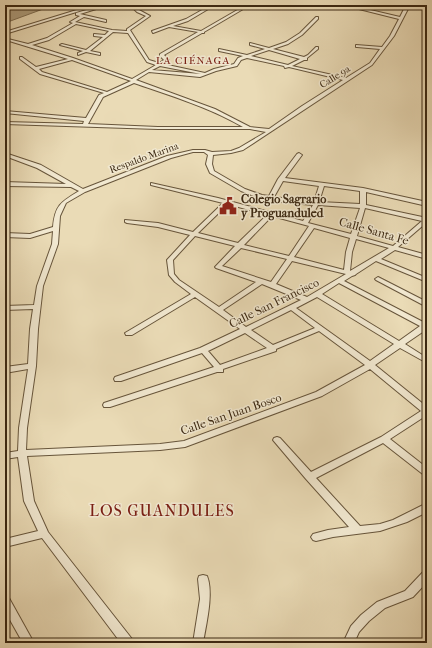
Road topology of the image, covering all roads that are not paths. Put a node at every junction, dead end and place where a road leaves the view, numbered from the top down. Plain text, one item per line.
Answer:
1 (97, 5) edge
2 (107, 5) edge
3 (132, 5) edge
4 (213, 5) edge
5 (248, 5) edge
6 (345, 5) edge
7 (408, 5) edge
8 (83, 16) junction
9 (317, 18) dead end
10 (400, 18) junction
11 (105, 21) dead end
12 (74, 24) junction
13 (170, 26) junction
14 (112, 31) junction
15 (128, 32) junction
16 (153, 32) dead end
17 (203, 32) junction
18 (5, 33) edge
19 (95, 35) dead end
20 (106, 36) junction
21 (8, 40) dead end
22 (251, 44) dead end
23 (29, 45) junction
24 (62, 45) dead end
25 (357, 46) dead end
26 (317, 48) dead end
27 (383, 48) junction
28 (272, 49) junction
29 (220, 50) dead end
30 (86, 51) junction
31 (79, 54) dead end
32 (99, 54) dead end
33 (245, 57) junction
34 (22, 58) dead end
35 (73, 59) junction
36 (306, 59) junction
37 (159, 65) junction
38 (286, 67) junction
39 (35, 69) junction
40 (148, 71) junction
41 (206, 74) junction
42 (134, 80) junction
43 (348, 80) junction
44 (107, 93) junction
45 (5, 112) edge
46 (87, 120) junction
47 (5, 123) edge
48 (85, 126) junction
49 (250, 128) junction
50 (270, 131) junction
51 (5, 154) edge
52 (211, 154) junction
53 (299, 155) dead end
54 (281, 179) junction
55 (5, 184) edge
56 (153, 184) dead end
57 (322, 184) junction
58 (70, 186) junction
59 (363, 190) junction
60 (83, 191) junction
61 (270, 199) junction
62 (227, 202) junction
63 (316, 204) junction
64 (427, 204) edge
65 (363, 206) junction
66 (271, 214) junction
67 (427, 220) edge
68 (127, 221) dead end
69 (305, 223) junction
70 (313, 225) junction
71 (56, 228) junction
72 (194, 234) junction
73 (5, 235) edge
74 (354, 235) junction
75 (239, 245) junction
76 (394, 248) junction
77 (427, 257) edge
78 (292, 258) junction
79 (376, 259) junction
80 (350, 273) junction
81 (378, 280) dead end
82 (427, 280) edge
83 (340, 281) junction
84 (260, 282) junction
85 (272, 285) junction
86 (196, 294) junction
87 (317, 294) junction
88 (307, 300) junction
89 (427, 305) edge
90 (37, 306) junction
91 (291, 307) junction
92 (5, 308) edge
93 (219, 310) junction
94 (427, 326) edge
95 (320, 328) junction
96 (245, 329) junction
97 (129, 333) dead end
98 (400, 344) junction
99 (273, 349) junction
100 (203, 350) junction
101 (427, 360) edge
102 (370, 365) junction
103 (32, 366) junction
104 (5, 370) edge
105 (220, 370) junction
106 (118, 379) dead end
107 (107, 405) dead end
108 (427, 411) edge
109 (384, 439) junction
110 (277, 440) dead end
111 (22, 453) junction
112 (5, 456) edge
113 (427, 473) edge
114 (309, 477) junction
115 (427, 507) edge
116 (357, 530) junction
117 (44, 534) junction
118 (316, 537) dead end
119 (5, 543) edge
120 (427, 575) edge
121 (204, 579) dead end
122 (5, 601) edge
123 (27, 642) edge
124 (128, 643) edge
125 (198, 643) edge
126 (348, 643) edge

1 - 18 street
2 - 8 street
3 - 15 street
4 - 13 street
5 - 17 street
6 - 10 street
7 - 10 street, Calle 9a
8 - 11 street
8 - 12 street
9 - 28 street
10 - 27 street, Calle 9a
12 - 14 street
12 - 23 street
13 - 16 street
13 - 17 street
14 - 15 street
14 - 20 street
15 - 37 street
17 - 37 street
19 - 20 street
20 - 30 street
21 - 23 street
22 - 28 street
23 - 35 street
24 - 30 street
25 - 27 street
26 - 36 street
27 - 43 street, Calle 9a
28 - 33 street
28 - 36 street
29 - 33 street
30 - 31 street
30 - 32 street
33 - 38 street
33 - 41 street
34 - 39 street
35 - 39 street
35 - 42 street
36 - 38 street
37 - 40 street
37 - 41 street
38 - 43 street
39 - 44 street
40 - 41 street
40 - 42 street
42 - 44 street
42 - 49 street
43 - 50 street, Calle 9a
44 - 46 street
45 - 46 street
46 - 48 street
47 - 48 street
48 - 49 street
49 - 50 street
50 - 52 street, Calle 9a
51 - 58 street
52 - 60 street, Respaldo Marina
52 - 61 street
53 - 54 street
54 - 57 street
54 - 61 street
55 - 58 street
56 - 62 street, Calle Santa Fe
57 - 59 street
57 - 63 street
58 - 60 street
59 - 64 street
59 - 65 street
60 - 71 street, Respaldo Marina
61 - 63 street
62 - 66 street, Calle Santa Fe
62 - 72 street
63 - 65 street
63 - 69 street
65 - 67 street
65 - 74 street
66 - 69 street, Calle Santa Fe
66 - 75 street
67 - 76 street, Calle San Francisco
68 - 72 street
69 - 70 street, Calle Santa Fe
70 - 74 street, Calle Santa Fe
70 - 78 street
71 - 73 street
71 - 90 street, Respaldo Marina
72 - 75 street
72 - 86 street
74 - 76 street, Calle Santa Fe
74 - 80 street
75 - 78 street
75 - 84 street
76 - 77 street, Calle Santa Fe
76 - 79 street, Calle San Francisco
78 - 80 street
78 - 85 street
79 - 80 street, Calle San Francisco
79 - 82 street
80 - 83 street, Calle San Francisco
81 - 89 street
83 - 87 street, Calle San Francisco
83 - 94 street
84 - 85 street
84 - 93 street
85 - 88 street
86 - 93 street
86 - 97 street
87 - 88 street, Calle San Francisco
87 - 98 street
88 - 91 street, Calle San Francisco
90 - 92 street
90 - 103 street, Respaldo Marina
91 - 95 street
91 - 96 street, Calle San Francisco
93 - 96 street
94 - 98 street, Calle San Juan Bosco
95 - 99 street
95 - 102 street
96 - 99 street
96 - 100 street, Calle San Francisco
98 - 101 street
98 - 102 street, Calle San Juan Bosco
99 - 105 street
100 - 105 street
100 - 106 street, Calle San Francisco
102 - 108 street
102 - 111 street, Calle San Juan Bosco
103 - 104 street
103 - 111 street, Respaldo Marina
105 - 107 street
108 - 109 street
109 - 113 street
109 - 114 street
110 - 114 street
111 - 112 street, Calle San Juan Bosco
111 - 117 street, Respaldo Marina
114 - 116 street
115 - 116 street
116 - 118 street
117 - 119 street
117 - 124 street, Respaldo Marina
120 - 126 street
121 - 125 street
122 - 123 street

